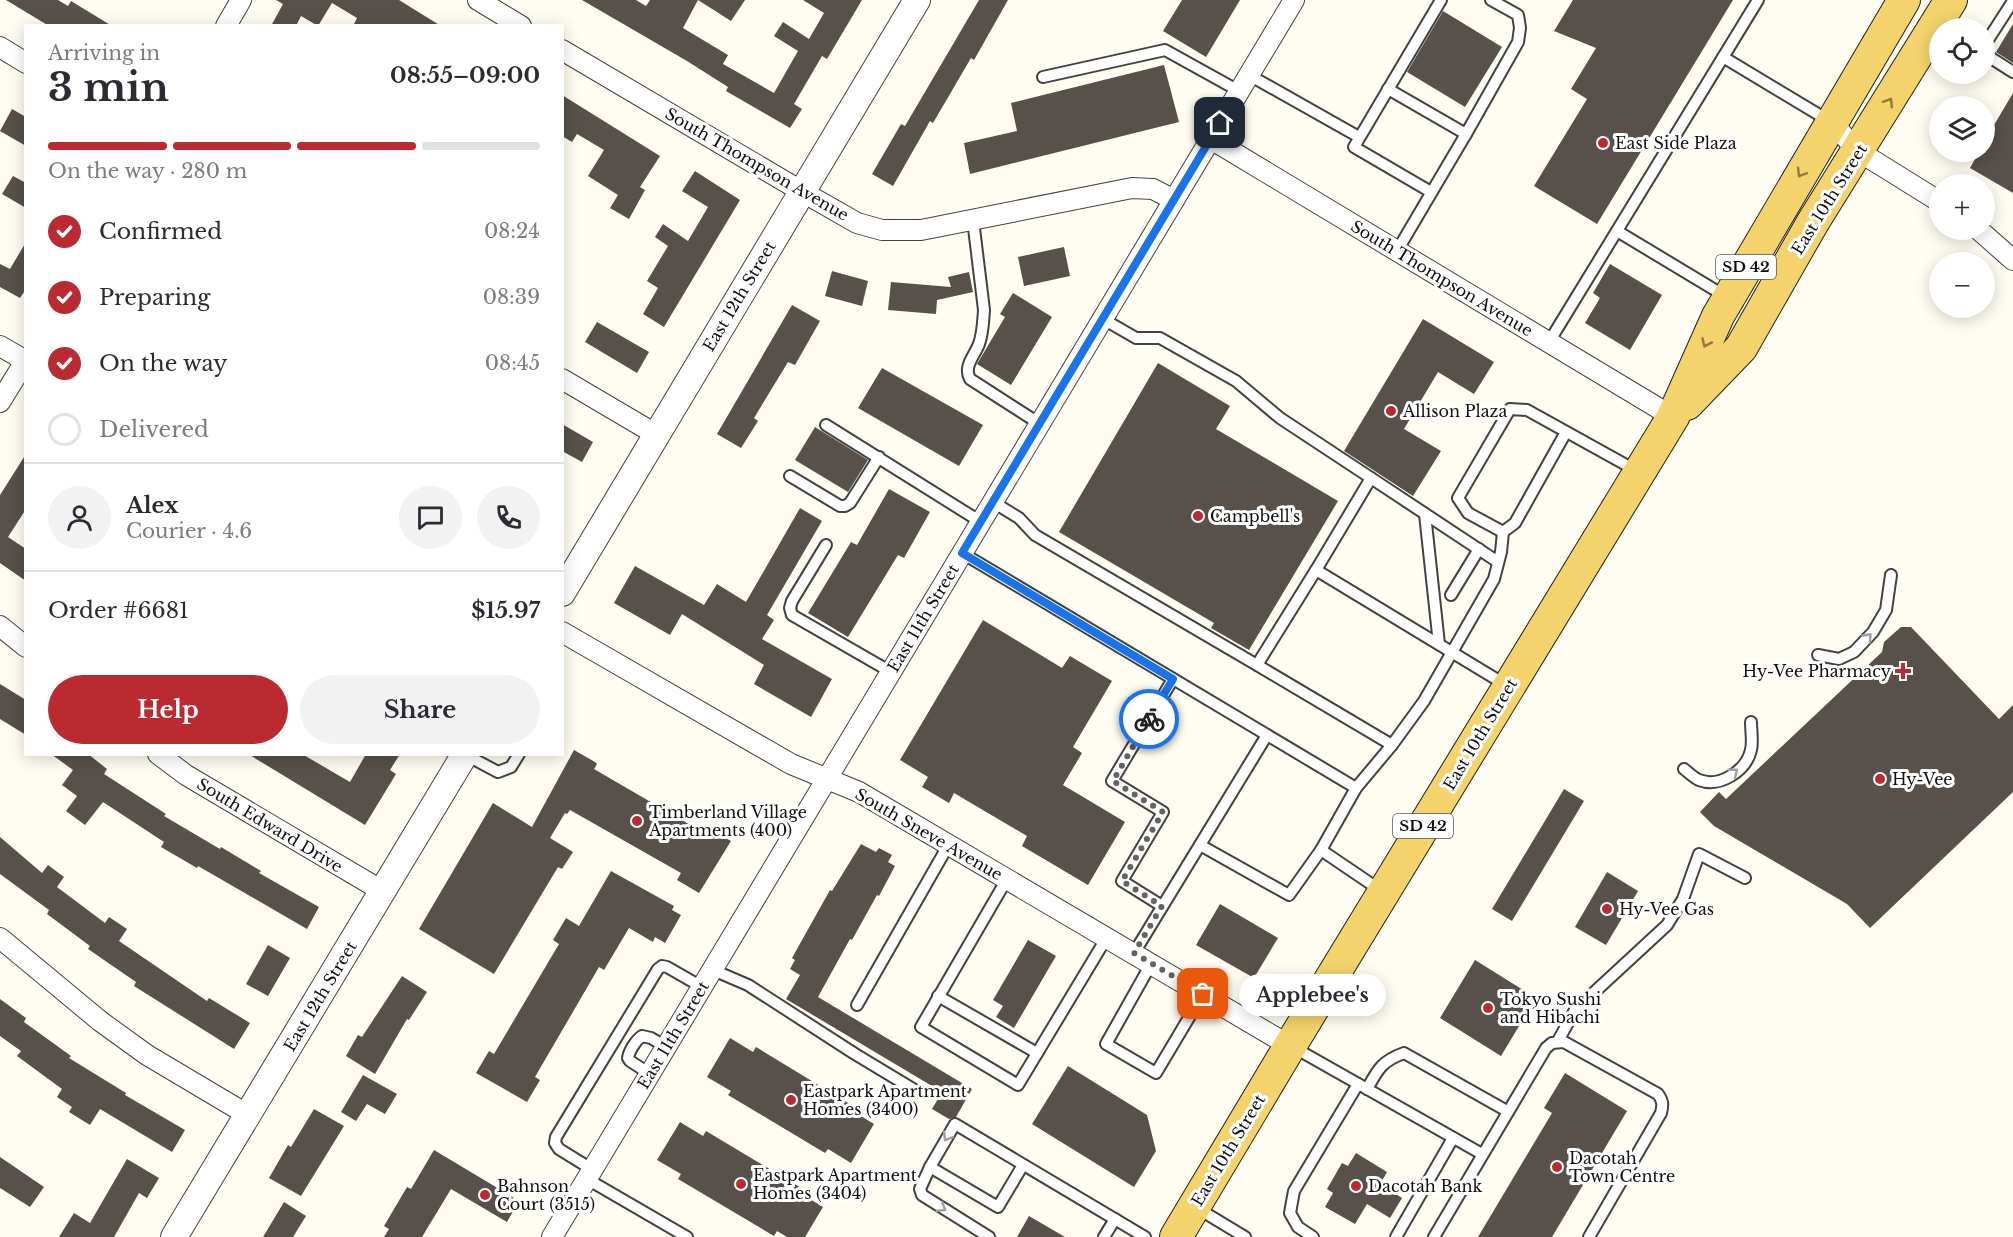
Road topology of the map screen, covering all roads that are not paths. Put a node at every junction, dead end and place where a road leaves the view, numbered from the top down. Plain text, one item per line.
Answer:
1 (241, 0) edge
2 (478, 0) edge
3 (917, 0) edge
4 (1294, 0) edge
5 (1441, 0) edge
6 (1491, 0) edge
7 (1758, 0) edge
8 (1904, 0) edge
9 (2013, 1) edge
10 (1946, 14) edge
11 (227, 24) edge
12 (518, 24) edge
13 (1995, 30) edge
14 (0, 47) edge
15 (564, 51) edge
16 (1723, 57) junction
17 (1995, 61) edge
18 (24, 62) edge
19 (2013, 72) edge
20 (1043, 77) dead end
21 (1244, 83) junction
22 (1388, 89) junction
23 (1831, 122) junction
24 (1466, 134) junction
25 (1359, 137) junction
26 (1211, 139) junction
27 (1858, 152) junction
28 (801, 191) junction
29 (1431, 192) junction
30 (1929, 195) edge
31 (1174, 200) junction
32 (973, 220) junction
33 (1617, 231) junction
34 (1990, 240) edge
35 (1397, 251) junction
36 (2013, 260) edge
37 (1728, 298) junction
38 (1103, 320) junction
39 (1549, 342) junction
40 (0, 346) edge
41 (24, 360) edge
42 (24, 363) edge
43 (564, 381) edge
44 (0, 402) edge
45 (1673, 417) junction
46 (1040, 424) junction
47 (826, 425) dead end
48 (1566, 432) junction
49 (657, 435) junction
50 (879, 458) junction
51 (1640, 472) junction
52 (790, 476) dead end
53 (1371, 478) junction
54 (993, 502) junction
55 (1425, 514) junction
56 (981, 522) junction
57 (1503, 532) junction
58 (826, 545) dead end
59 (1479, 549) junction
60 (962, 553) junction
61 (1498, 562) junction
62 (1316, 570) junction
63 (1891, 575) dead end
64 (564, 590) edge
65 (1451, 595) dead end
66 (0, 626) edge
67 (564, 633) edge
68 (1439, 644) junction
69 (24, 645) edge
70 (1452, 652) junction
71 (1818, 655) dead end
72 (1257, 666) junction
73 (891, 672) junction
74 (1173, 679) junction
75 (1509, 687) junction
76 (1751, 722) dead end
77 (1267, 735) junction
78 (1392, 745) junction
79 (161, 756) edge
80 (464, 756) edge
81 (469, 756) edge
82 (518, 756) edge
83 (1684, 769) dead end
84 (827, 778) junction
85 (1356, 788) junction
86 (949, 844) junction
87 (1200, 845) junction
88 (1321, 850) junction
89 (1745, 878) dead end
90 (1007, 879) junction
91 (384, 892) junction
92 (1383, 892) junction
93 (1162, 906) junction
94 (0, 938) edge
95 (1107, 938) junction
96 (1134, 953) junction
97 (1151, 964) junction
98 (713, 970) junction
99 (702, 987) junction
100 (1203, 994) junction
101 (939, 996) junction
102 (857, 1005) dead end
103 (617, 1037) junction
104 (1558, 1041) junction
105 (1290, 1046) junction
106 (633, 1047) junction
107 (666, 1047) junction
108 (1037, 1053) junction
109 (650, 1074) junction
110 (1362, 1086) junction
111 (918, 1092) dead end
112 (1507, 1111) junction
113 (248, 1115) junction
114 (1453, 1138) junction
115 (1482, 1154) junction
116 (1023, 1165) junction
117 (930, 1167) junction
118 (590, 1174) junction
119 (1194, 1207) junction
120 (1115, 1219) junction
121 (174, 1237) edge
122 (552, 1237) edge
123 (687, 1237) edge
124 (989, 1237) edge
125 (1104, 1237) edge
126 (1145, 1237) edge
127 (1176, 1237) edge
128 (1245, 1237) edge
129 (1313, 1237) edge
130 (1396, 1237) edge
131 (1434, 1237) edge
132 (1589, 1237) edge

1 - 11 street
2 - 12 street
3 - 28 street, East 12th Street
4 - 21 street, East 11th Street
5 - 22 lane
6 - 24 lane
7 - 16 lane
8 - 23 main road, East 10th Street / SD 42
9 - 13 lane
27 -> 10 main road, East 10th Street / SD 42
14 - 18 street
15 - 28 street, South Thompson Avenue
16 - 23 lane
16 - 33 lane
17 - 19 lane
20 - 21 lane
21 - 25 lane
21 - 26 street, East 11th Street
22 - 24 lane
22 - 25 lane
23 - 27 street
23 -> 37 main road, East 10th Street / SD 42
24 - 29 lane
25 - 29 lane
26 - 31 street, East 11th Street
26 - 35 street, South Thompson Avenue
27 - 30 street
27 - 45 main road, East 10th Street / SD 42
28 - 32 street, South Thompson Avenue
28 - 49 street, East 12th Street
29 - 35 lane
31 - 32 street, South Thompson Avenue
31 - 38 street, East 11th Street
32 - 46 lane
33 - 37 lane
33 - 39 lane
34 - 36 street
35 - 39 street, South Thompson Avenue
37 -> 45 main road, East 10th Street / SD 42
38 - 46 street, East 11th Street
38 - 53 lane
39 - 45 street, South Thompson Avenue
40 - 41 street
42 - 44 street
43 - 49 street
45 - 51 main road, East 10th Street / SD 42
46 - 54 street, East 11th Street
47 - 50 lane
48 - 51 lane
48 - 57 lane
48 - 57 lane
49 - 64 street, East 12th Street
50 - 52 lane
50 - 56 lane
51 - 75 main road, East 10th Street / SD 42
53 - 55 lane
53 - 62 lane
54 - 56 street, East 11th Street
54 - 72 lane
55 - 59 lane
55 - 68 lane
56 - 60 street, East 11th Street
57 - 61 lane
58 - 73 lane
59 - 61 lane
59 - 65 lane
60 - 73 street, East 11th Street
60 - 74 lane
61 - 70 lane
62 - 68 lane
62 - 72 lane
71 -> 63 lane
66 - 69 street
67 - 84 street, South Sneve Avenue
68 - 70 lane
70 - 75 lane
70 - 78 lane
72 - 78 lane
73 - 84 street, East 11th Street
74 - 77 lane
74 - 93 lane
75 - 92 main road, East 10th Street / SD 42
83 -> 76 lane
77 - 85 lane
77 - 87 lane
78 - 85 lane
79 - 91 street, South Edward Drive
80 - 91 street, East 12th Street
81 - 82 lane
84 - 86 street, South Sneve Avenue
84 - 98 street, East 11th Street
85 - 88 lane
86 - 90 street, South Sneve Avenue
86 - 102 lane
87 - 88 lane
87 - 93 lane
88 - 92 lane
89 - 104 lane
90 - 95 street, South Sneve Avenue
90 - 101 lane
91 - 113 street, East 12th Street
92 - 105 main road, East 10th Street / SD 42
93 - 96 lane
94 - 113 street
95 - 96 street, South Sneve Avenue
95 - 108 lane
96 - 97 street, South Sneve Avenue
97 - 100 street, South Sneve Avenue
97 - 100 lane
98 - 99 street, East 11th Street
98 - 111 lane
99 - 103 lane
99 - 107 street, East 11th Street
100 - 105 street, South Sneve Avenue
101 - 108 lane
101 - 108 lane
103 - 106 lane
103 - 118 lane
104 - 112 lane
104 - 132 lane
105 - 110 lane
105 - 119 main road, East 10th Street / SD 42
106 - 107 lane
106 - 109 lane
107 - 109 street, East 11th Street
109 - 118 street, East 11th Street
110 - 112 lane
110 - 114 lane
110 - 129 lane
112 - 115 lane
113 - 121 street, East 12th Street
114 - 115 lane
114 - 130 lane
115 - 131 lane
116 - 117 lane
116 -> 117 lane
116 - 120 lane
117 -> 124 lane
118 - 122 street, East 11th Street
118 - 123 lane
119 - 127 main road, East 10th Street / SD 42
119 - 128 lane
120 - 125 lane
120 - 126 lane

